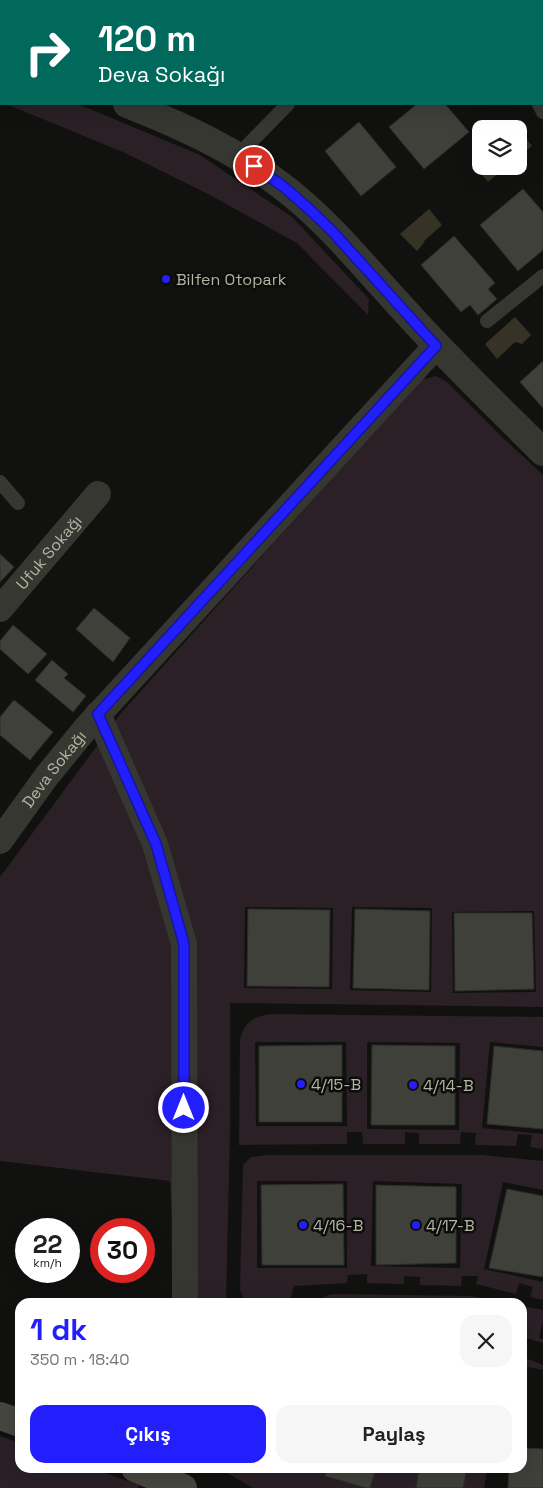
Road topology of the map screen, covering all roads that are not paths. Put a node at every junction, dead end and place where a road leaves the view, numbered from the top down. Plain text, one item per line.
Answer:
1 (129, 105) edge
2 (287, 105) edge
3 (238, 155) junction
4 (543, 276) edge
5 (487, 321) dead end
6 (436, 346) junction
7 (543, 452) edge
8 (0, 482) edge
9 (98, 494) dead end
10 (18, 502) dead end
11 (0, 609) edge
12 (98, 714) junction
13 (0, 841) edge
14 (185, 1298) edge
15 (0, 1416) edge
16 (15, 1421) edge
17 (147, 1473) edge
18 (183, 1488) edge

1 - 3 street
2 - 3 lane
3 - 6 street
4 - 5 lane
6 - 7 street
6 - 12 street, Deva Sokağı
8 - 10 lane
9 - 11 street, Ufuk Sokağı
12 - 13 street, Deva Sokağı
12 - 14 street
15 - 16 main road
17 - 18 main road

